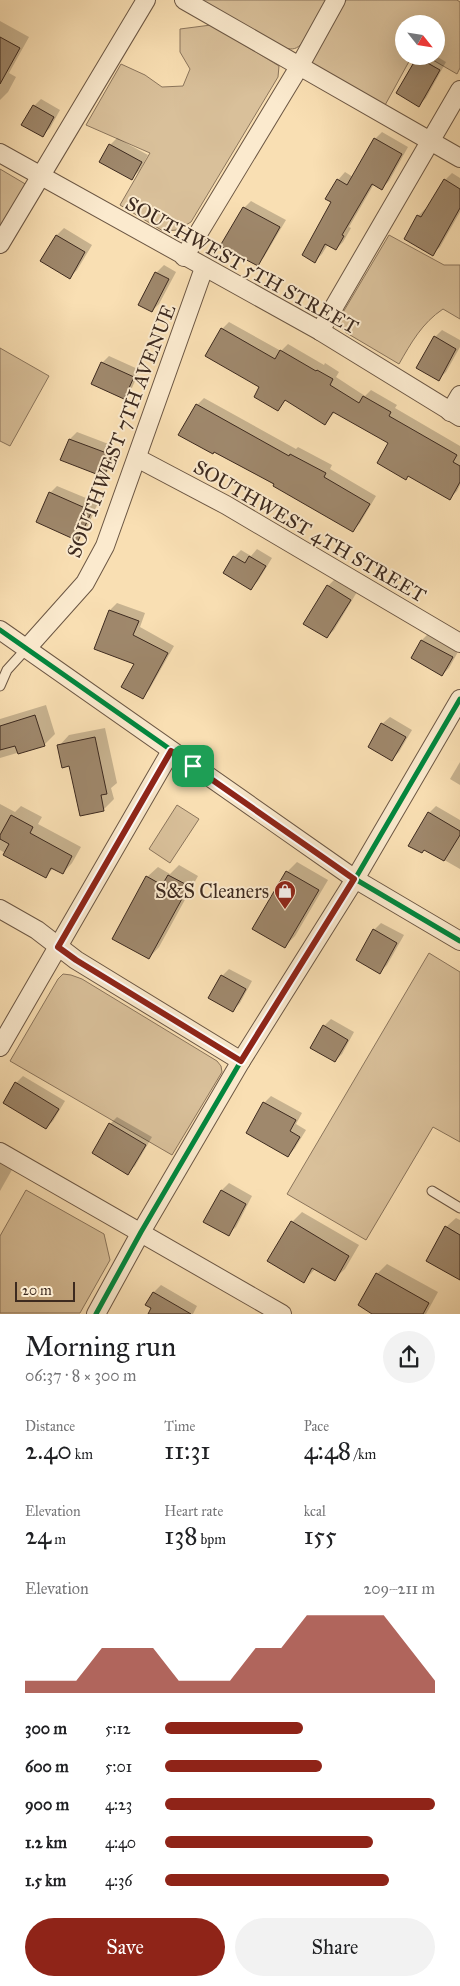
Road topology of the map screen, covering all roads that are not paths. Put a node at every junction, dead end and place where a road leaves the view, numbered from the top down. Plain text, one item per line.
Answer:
1 (146, 0) edge
2 (184, 0) edge
3 (336, 0) edge
4 (299, 67) junction
5 (460, 90) edge
6 (430, 141) junction
7 (0, 153) edge
8 (460, 158) edge
9 (40, 176) junction
10 (0, 244) edge
11 (184, 257) junction
12 (204, 268) junction
13 (320, 331) junction
14 (460, 395) edge
15 (455, 415) edge
16 (137, 458) junction
17 (0, 630) edge
18 (460, 643) edge
19 (27, 648) junction
20 (0, 686) edge
21 (460, 699) edge
22 (171, 751) junction
23 (354, 879) junction
24 (0, 909) edge
25 (460, 941) edge
26 (58, 947) junction
27 (0, 1047) edge
28 (241, 1061) junction
29 (0, 1152) edge
30 (432, 1191) dead end
31 (460, 1208) edge
32 (141, 1232) junction
33 (96, 1314) edge
34 (282, 1314) edge

1 - 9 street
2 - 4 street
3 - 4 street
4 - 6 street
4 - 11 street
5 - 6 street
6 - 8 street
6 - 13 street
7 - 9 street, SOUTHWEST 5TH STREET
9 - 10 street
9 - 11 street, SOUTHWEST 5TH STREET
11 - 12 street, SOUTHWEST 5TH STREET
12 - 13 street, SOUTHWEST 5TH STREET
12 - 16 street, SOUTHWEST 7TH AVENUE
13 - 15 street, SOUTHWEST 5TH STREET
14 - 15 street
16 - 18 street, SOUTHWEST 4TH STREET
16 - 19 street, SOUTHWEST 7TH AVENUE
17 - 19 street
19 - 20 lane
19 - 22 street
21 - 23 street
22 - 23 street
22 - 26 street
23 - 25 street
23 - 28 street
24 - 26 street
26 - 27 street
26 - 28 street
28 - 32 street
29 - 32 street
30 - 31 lane
32 - 33 street
32 - 34 street

